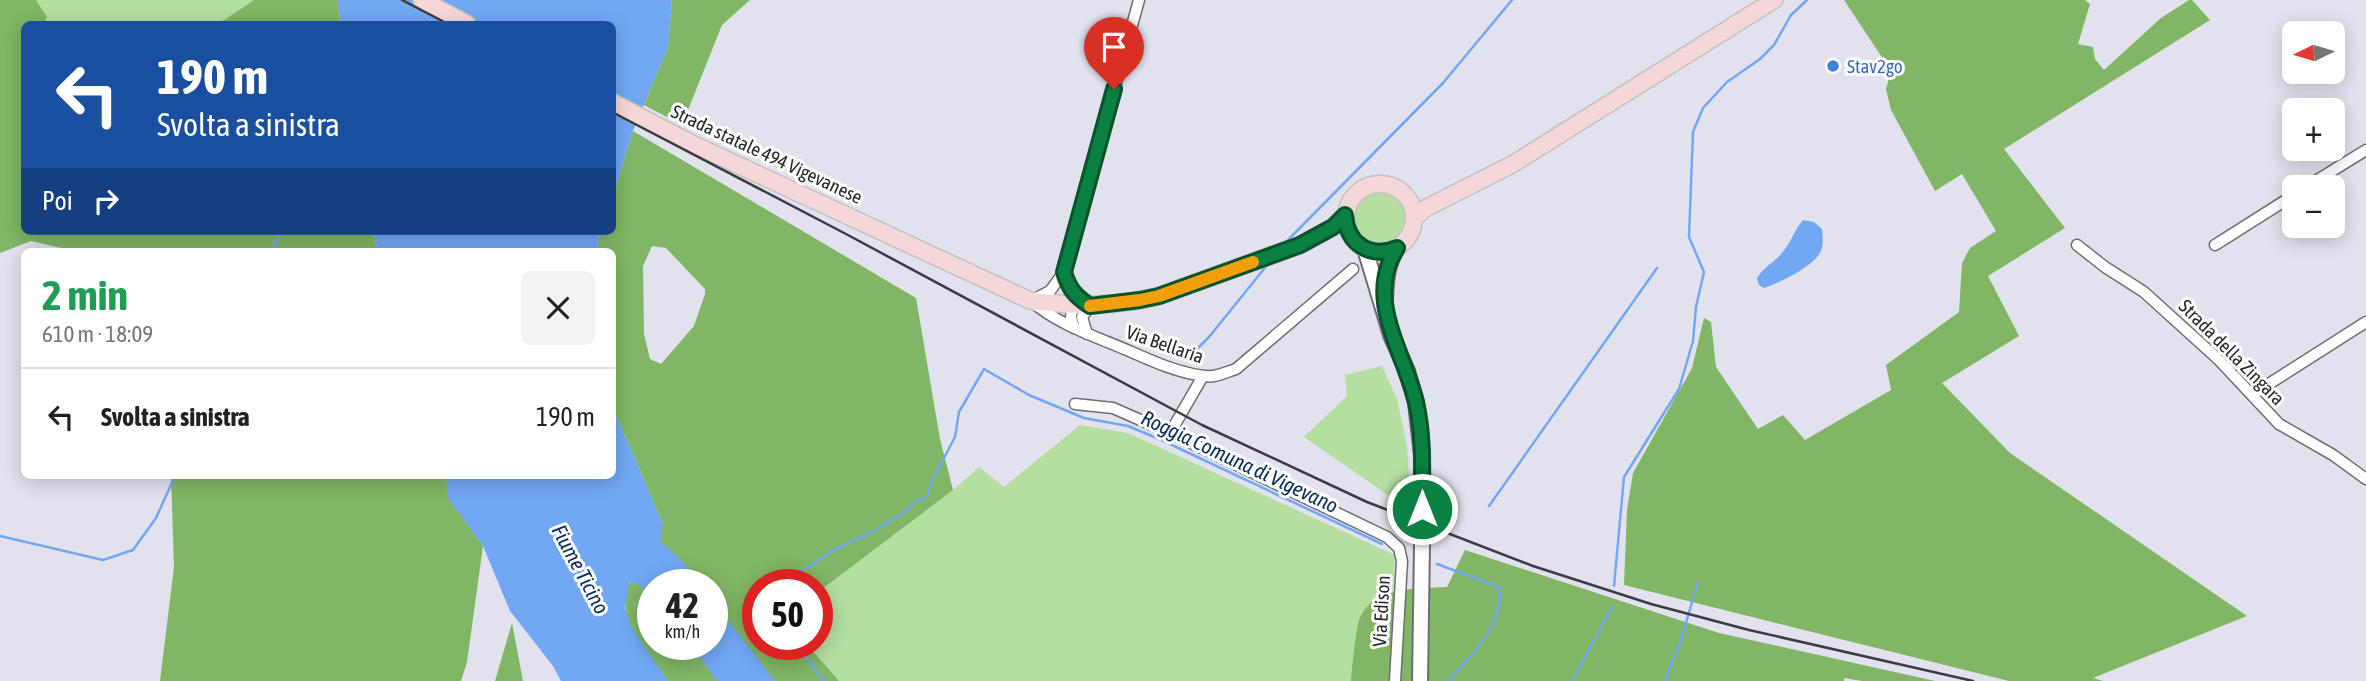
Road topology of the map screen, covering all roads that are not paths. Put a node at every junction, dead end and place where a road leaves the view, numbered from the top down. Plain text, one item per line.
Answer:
1 (422, 0) edge
2 (1139, 0) edge
3 (1774, 0) edge
4 (461, 21) edge
5 (616, 104) edge
6 (2366, 149) edge
7 (2325, 175) edge
8 (1485, 178) junction
9 (1404, 193) junction
10 (2282, 203) edge
11 (1345, 215) junction
12 (1414, 218) junction
13 (1300, 245) junction
14 (2077, 245) dead end
15 (2215, 245) dead end
16 (1360, 246) junction
17 (1397, 248) junction
18 (1353, 269) dead end
19 (1064, 272) junction
20 (1031, 300) junction
21 (1084, 306) junction
22 (1386, 315) junction
23 (2366, 322) edge
24 (1074, 328) junction
25 (1087, 334) junction
26 (1203, 376) junction
27 (2253, 394) junction
28 (1075, 404) dead end
29 (1170, 433) junction
30 (2366, 479) edge
31 (1422, 509) tunnel mouth
32 (1422, 544) tunnel mouth
33 (1395, 681) edge
34 (1420, 681) edge

1 - 4 main road
2 - 19 street
3 - 8 main road
5 - 20 main road, Strada statale 494 Vigevanese
6 - 7 street
8 - 9 main road
8 - 12 main road
9 - 11 main road
9 - 12 main road
10 - 15 street
11 - 13 main road
11 - 16 main road
12 - 17 main road
13 - 16 main road
13 - 21 main road, Strada statale 494 Vigevanese
14 - 27 street, Strada della Zingara
16 - 17 main road
16 - 22 main road
17 - 22 main road
18 - 26 street, Via Bellaria
19 - 20 street
19 - 21 street
20 - 21 main road, Strada statale 494 Vigevanese
20 - 24 street, Via Bellaria
21 - 24 street
21 - 25 street
22 - 31 main road
23 - 27 street
24 - 25 street, Via Bellaria
25 - 26 street, Via Bellaria
26 - 29 street
27 - 30 street, Strada della Zingara
28 - 29 street, Via Edison
29 - 33 street, Via Edison
32 - 34 main road

